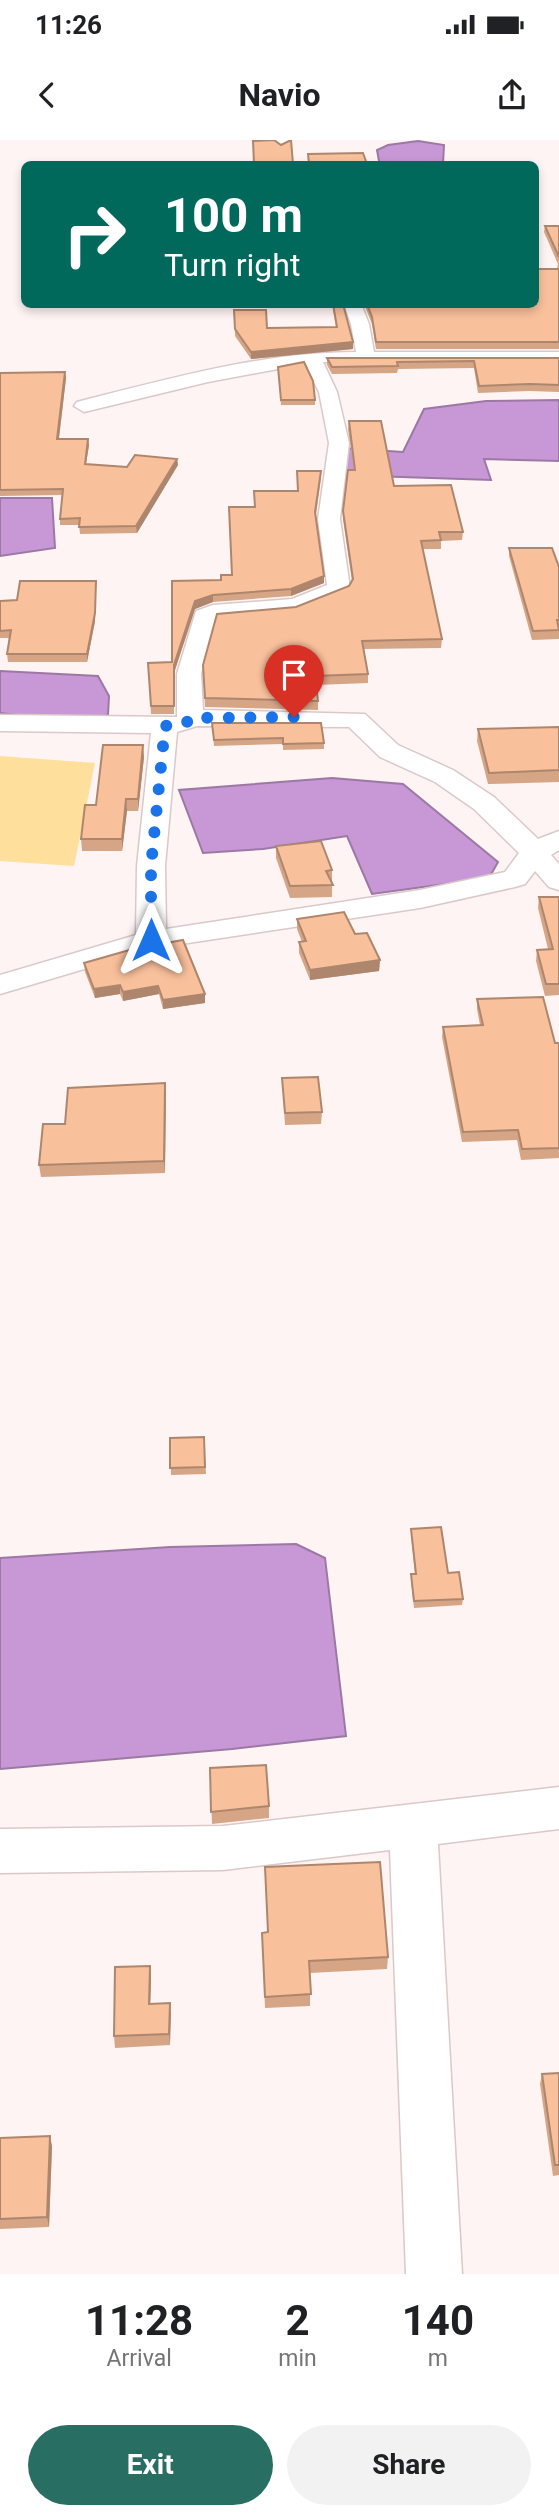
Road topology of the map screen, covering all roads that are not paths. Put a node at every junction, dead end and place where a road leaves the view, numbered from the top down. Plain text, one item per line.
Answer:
1 (354, 308) edge
2 (366, 356) junction
3 (311, 357) junction
4 (559, 357) edge
5 (84, 406) dead end
6 (178, 722) junction
7 (0, 723) edge
8 (547, 846) edge
9 (559, 880) edge
10 (151, 940) junction
11 (0, 985) edge
12 (559, 1808) edge
13 (413, 1824) junction
14 (0, 1851) edge
15 (435, 2274) edge

1 - 2 street
2 - 3 street
2 - 4 street
3 - 5 street
3 - 6 street
6 - 7 street
6 - 8 street
6 - 10 street
8 - 9 street
8 - 10 street
10 - 11 street
12 - 13 street
13 - 14 street
13 - 15 street

